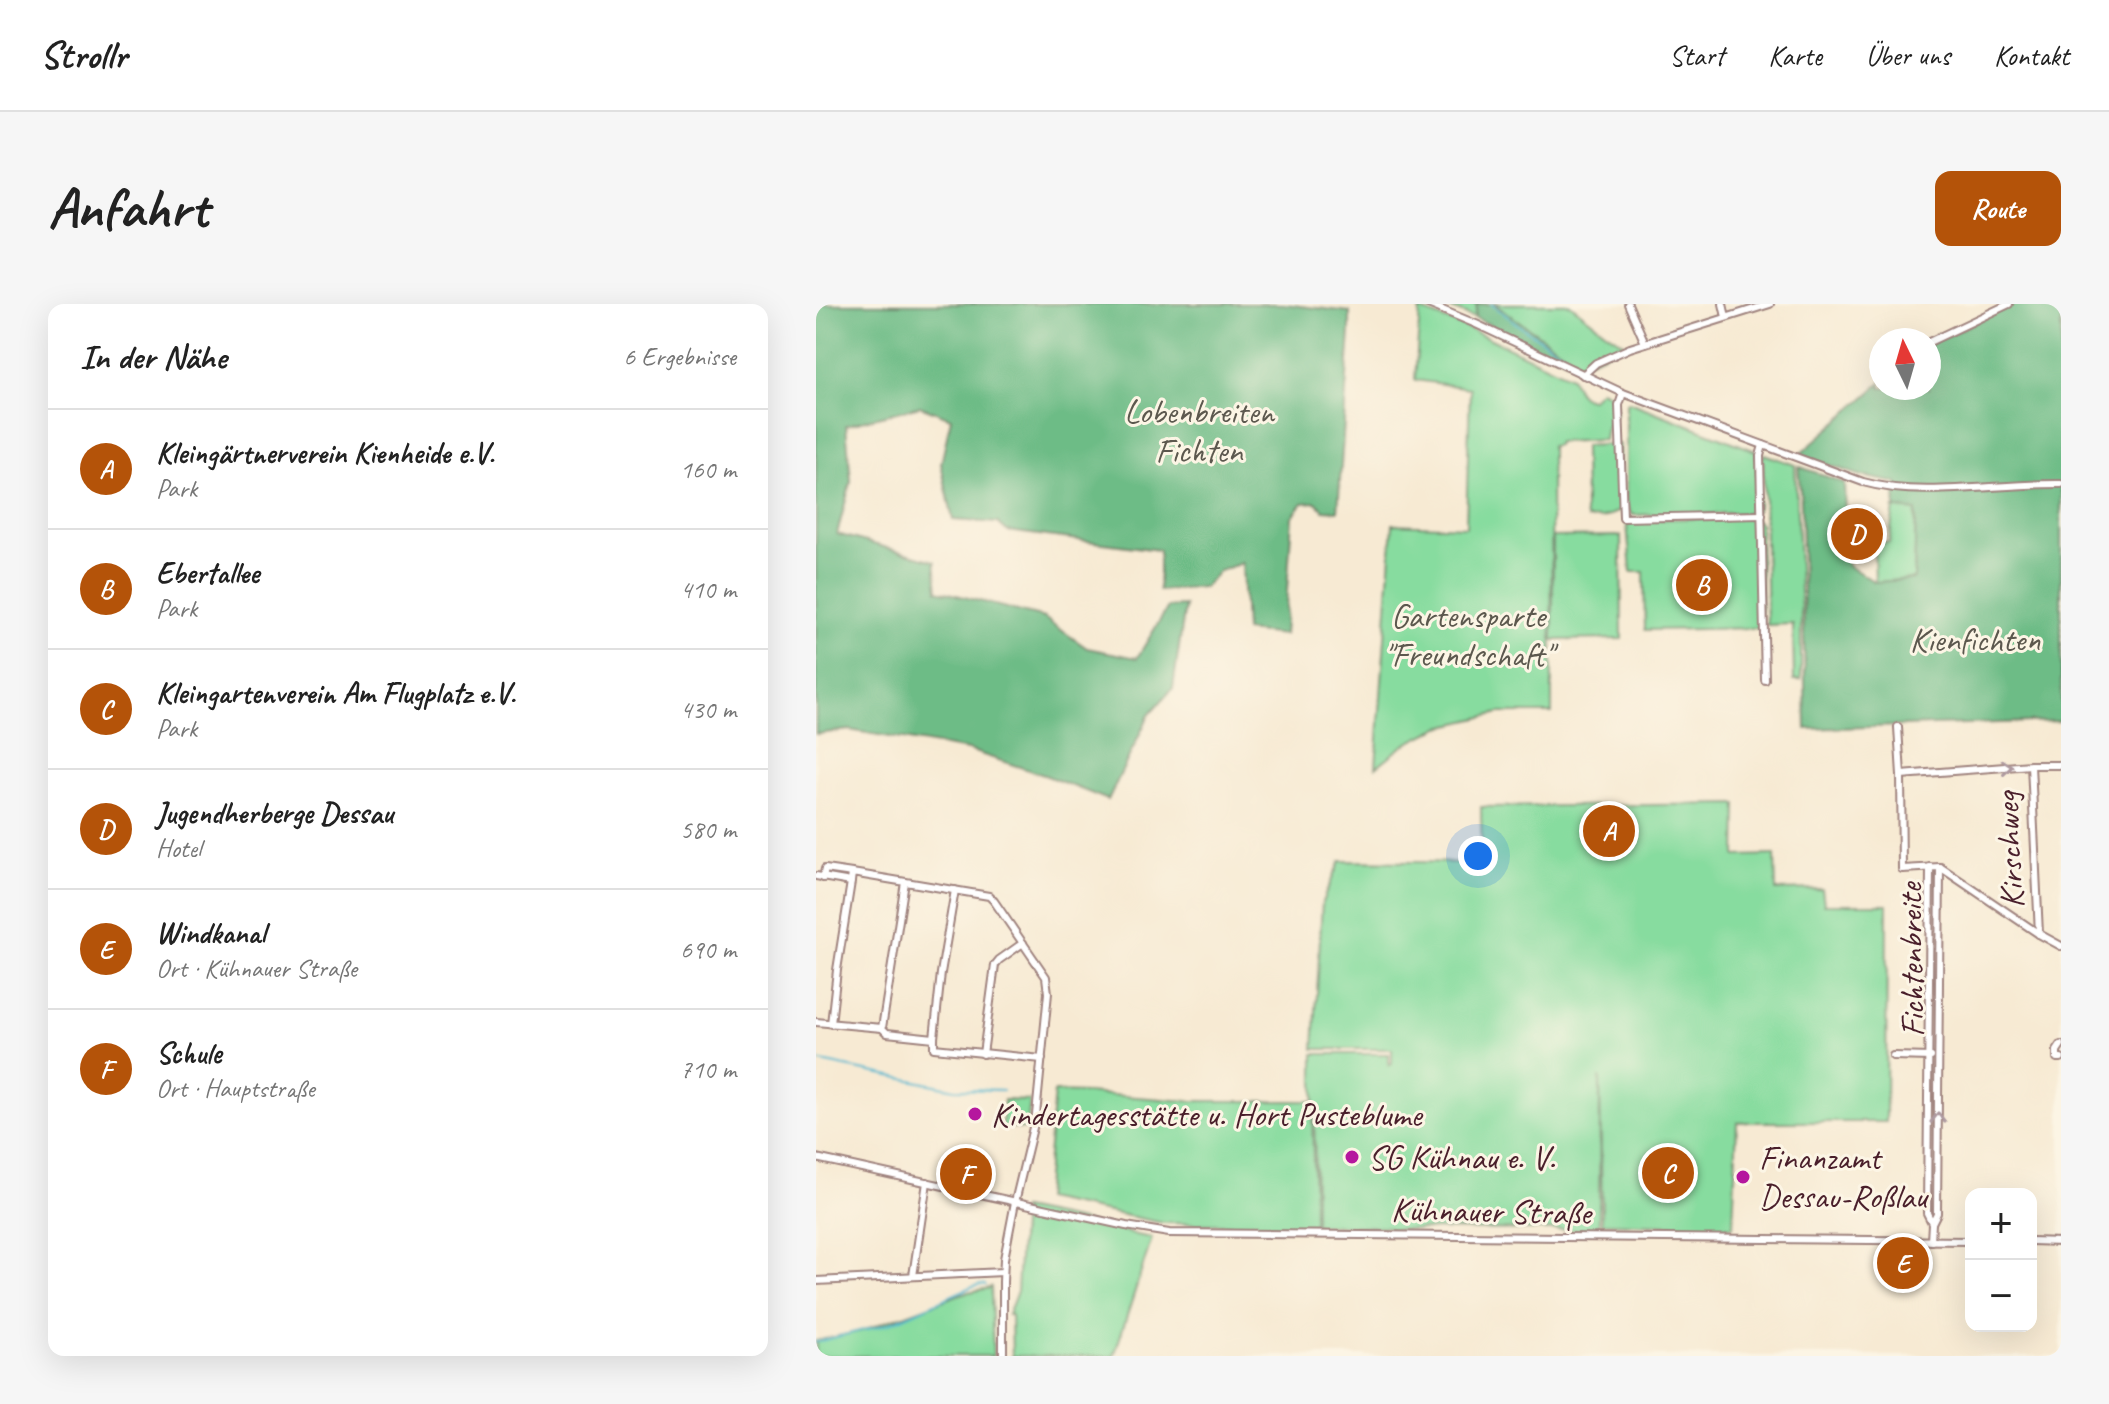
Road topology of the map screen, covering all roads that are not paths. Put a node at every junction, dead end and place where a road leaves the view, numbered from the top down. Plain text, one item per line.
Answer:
1 (1428, 304) edge
2 (1628, 304) edge
3 (1723, 304) edge
4 (1770, 304) edge
5 (2009, 304) edge
6 (1726, 317) junction
7 (1941, 336) edge
8 (1645, 343) junction
9 (1583, 375) junction
10 (1623, 393) junction
11 (1763, 445) junction
12 (2061, 484) edge
13 (1762, 515) junction
14 (1765, 680) dead end
15 (1898, 727) dead end
16 (2031, 765) junction
17 (2061, 765) edge
18 (1901, 775) junction
19 (1930, 867) junction
20 (1940, 867) junction
21 (852, 873) junction
22 (820, 877) edge
23 (851, 882) junction
24 (905, 882) junction
25 (955, 890) junction
26 (2039, 934) junction
27 (1023, 943) junction
28 (2061, 946) edge
29 (816, 1022) edge
30 (831, 1024) junction
31 (882, 1028) junction
32 (934, 1038) junction
33 (2061, 1045) edge
34 (983, 1054) junction
35 (1893, 1056) dead end
36 (1927, 1057) junction
37 (1938, 1057) junction
38 (2061, 1058) edge
39 (1042, 1059) junction
40 (816, 1158) edge
41 (927, 1182) junction
42 (1015, 1202) junction
43 (1932, 1223) junction
44 (1931, 1241) junction
45 (1965, 1241) edge
46 (2037, 1241) edge
47 (2061, 1242) edge
48 (1003, 1272) junction
49 (913, 1276) junction
50 (816, 1281) edge
51 (1003, 1356) edge

1 - 9 street
2 - 8 street
3 - 6 street
4 - 6 street
5 - 7 street
6 - 8 street
8 - 9 street
9 - 10 street
10 - 11 street
10 - 13 street
11 - 12 street
11 - 13 street
13 - 14 street
15 - 18 street, Fichtenbreite
16 - 17 street
18 -> 16 street
16 - 26 street, Kirschweg
18 - 19 street, Fichtenbreite
19 - 20 street, Fichtenbreite
19 - 36 street, Fichtenbreite
20 - 26 street
20 - 37 street, Fichtenbreite
21 - 22 street
21 - 23 street
21 - 24 street
22 - 23 street
23 - 30 street
24 - 25 street
24 - 31 street
25 - 27 street
25 - 32 street
26 - 28 street
27 - 34 street
27 - 39 street
29 - 30 street
30 - 31 street
31 - 32 street
32 - 34 street
33 - 38 street
34 - 39 street
35 - 36 street, Fichtenbreite
36 - 37 street, Fichtenbreite
36 - 43 street, Fichtenbreite
43 -> 37 street, Fichtenbreite
39 - 42 street
40 - 41 street, Kühnauer Straße
41 - 42 street, Kühnauer Straße
41 - 49 street
42 - 44 street, Kühnauer Straße
42 - 48 street
43 - 44 street, Fichtenbreite
44 - 45 street, Kühnauer Straße
46 - 47 street
48 - 49 street
48 - 51 street
49 - 50 street

